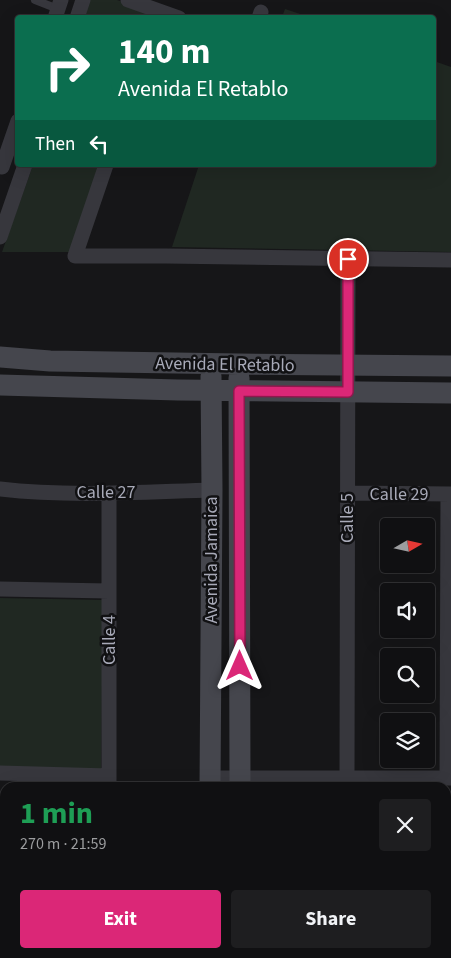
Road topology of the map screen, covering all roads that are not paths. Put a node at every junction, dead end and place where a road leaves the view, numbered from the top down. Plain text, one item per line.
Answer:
1 (34, 0) edge
2 (83, 0) edge
3 (128, 0) edge
4 (58, 9) edge
5 (159, 14) edge
6 (78, 15) edge
7 (15, 130) edge
8 (8, 151) edge
9 (1, 167) edge
10 (105, 167) edge
11 (24, 170) edge
12 (0, 236) edge
13 (348, 259) junction
14 (451, 260) edge
15 (0, 357) edge
16 (211, 363) junction
17 (239, 364) junction
18 (348, 366) junction
19 (451, 366) edge
20 (0, 385) edge
21 (211, 390) junction
22 (239, 391) junction
23 (348, 392) junction
24 (451, 393) edge
25 (0, 489) edge
26 (212, 490) junction
27 (109, 493) junction
28 (348, 493) junction
29 (450, 494) edge
30 (0, 589) edge
31 (109, 591) junction
32 (210, 744) junction
33 (240, 744) junction
34 (0, 773) edge
35 (346, 778) junction
36 (449, 778) edge
37 (109, 782) edge
38 (210, 782) edge
39 (240, 782) edge
40 (261, 782) edge

1 - 4 lane
2 - 6 street
3 - 5 street
7 - 8 street
8 - 9 street
9 - 11 street
10 - 13 street
11 - 12 street
13 - 14 street
13 - 18 street, Calle 5
15 - 16 main road, Avenida El Retablo
16 - 17 main road, Avenida El Retablo
16 - 21 main road, Avenida Jamaica
17 - 18 main road, Avenida El Retablo
17 - 22 main road, Avenida Jamaica
18 - 19 main road, Avenida El Retablo
18 - 23 street, Calle 5
20 - 21 main road, Avenida El Retablo
21 - 22 main road, Avenida El Retablo
21 - 26 main road, Avenida Jamaica
22 - 23 main road, Avenida El Retablo
22 - 33 main road, Avenida Jamaica
23 - 24 main road, Avenida El Retablo
23 - 28 street, Calle 5
25 - 27 street, Calle 27
26 - 27 street, Calle 27
26 - 32 main road, Avenida Jamaica
27 - 31 street, Calle 4
28 - 29 street, Calle 29
28 - 35 street, Calle 5
29 - 36 street
30 - 31 street
31 - 37 street, Calle 4
32 - 33 main road
32 - 38 main road, Avenida Jamaica
33 - 39 main road, Avenida Jamaica
34 - 37 street
35 - 36 street
35 - 40 street

